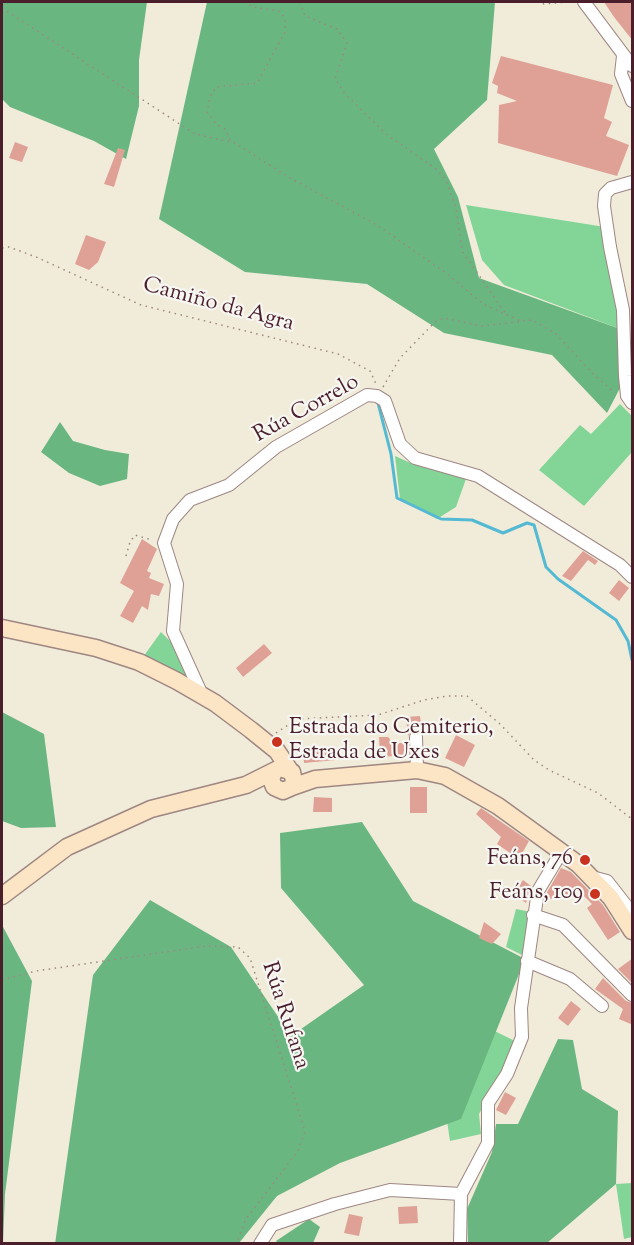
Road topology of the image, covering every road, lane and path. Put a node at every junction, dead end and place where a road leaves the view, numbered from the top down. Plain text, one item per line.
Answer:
1 (248, 2) edge
2 (300, 2) edge
3 (537, 2) edge
4 (567, 2) edge
5 (584, 2) edge
6 (2, 8) edge
7 (623, 56) junction
8 (633, 66) edge
9 (633, 101) edge
10 (231, 142) junction
11 (633, 182) edge
12 (2, 248) edge
13 (507, 315) junction
14 (521, 321) junction
15 (629, 372) edge
16 (377, 396) junction
17 (630, 400) edge
18 (164, 543) junction
19 (126, 556) dead end
20 (633, 577) edge
21 (2, 628) edge
22 (202, 695) junction
23 (416, 737) dead end
24 (264, 741) junction
25 (417, 770) junction
26 (283, 777) junction
27 (633, 819) edge
28 (562, 851) junction
29 (592, 877) junction
30 (2, 896) edge
31 (633, 913) edge
32 (533, 915) junction
33 (633, 931) edge
34 (527, 961) junction
35 (2, 980) edge
36 (633, 995) edge
37 (602, 1006) dead end
38 (461, 1194) junction
39 (236, 1244) edge
40 (260, 1244) edge
41 (460, 1244) edge

1 - 10 path
2 - 13 path
3 - 4 path
5 - 7 street
6 - 10 path
7 - 8 street
7 - 9 street
10 - 13 path
11 - 15 street
12 - 16 path, Camiño da Agra
13 - 14 path
14 - 16 path
14 - 17 path
15 - 17 street
16 - 18 street, Rúa Correlo
16 - 20 street, Rúa Correlo
18 - 19 path
18 - 22 street
21 - 22 street
22 - 24 street
23 - 25 street
24 - 26 street
24 - 27 path
25 - 26 street
25 - 28 street
26 - 30 street
28 - 29 street
28 - 32 street
29 - 31 street
29 - 33 street
32 - 34 street
32 - 36 street
34 - 37 street
34 - 38 street
35 - 39 path, Rúa Rufana
38 - 40 street
38 - 41 street

